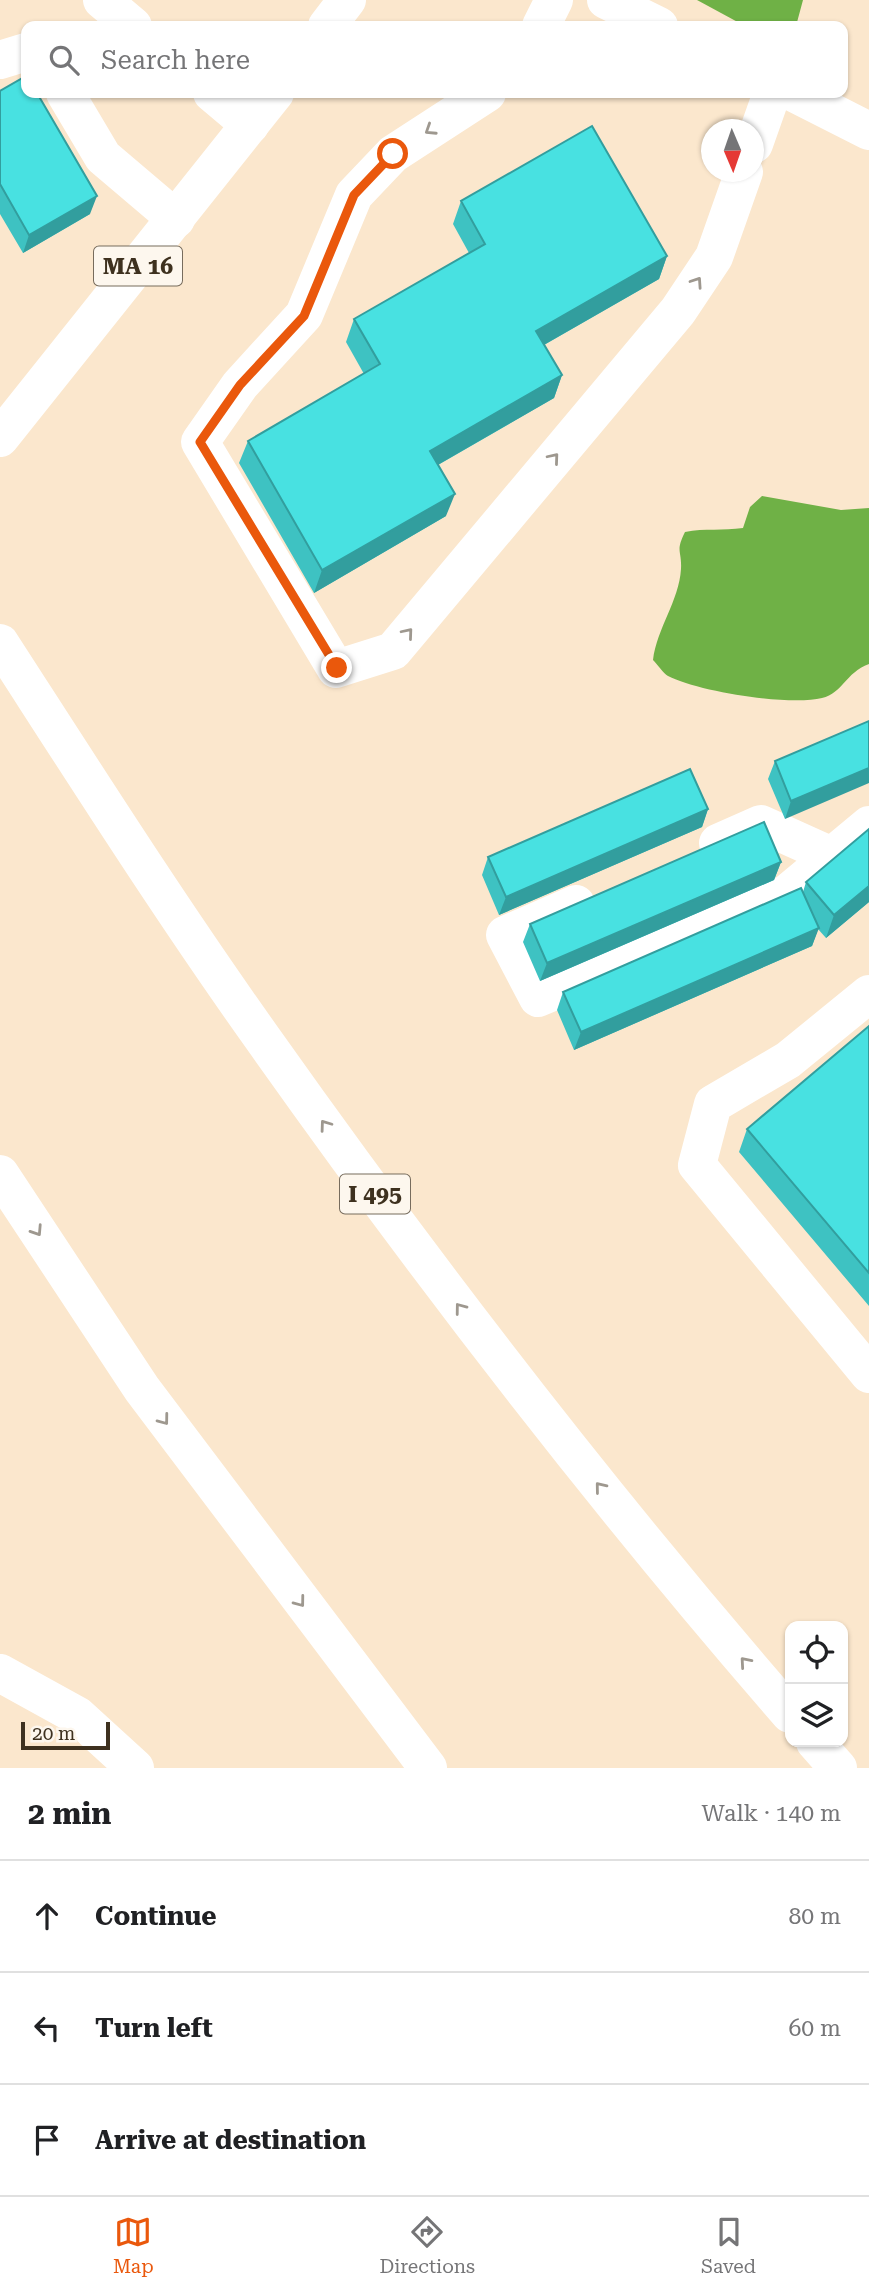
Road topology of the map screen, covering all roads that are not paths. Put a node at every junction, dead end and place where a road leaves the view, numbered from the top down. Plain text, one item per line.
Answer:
1 (102, 0) edge
2 (347, 0) edge
3 (554, 0) edge
4 (606, 0) edge
5 (128, 21) edge
6 (331, 21) edge
7 (544, 21) edge
8 (649, 21) edge
9 (21, 54) edge
10 (0, 60) edge
11 (68, 98) edge
12 (218, 98) edge
13 (271, 98) edge
14 (479, 98) edge
15 (770, 98) edge
16 (804, 98) edge
17 (763, 119) edge
18 (250, 125) junction
19 (869, 131) edge
20 (740, 182) edge
21 (176, 219) junction
22 (0, 438) edge
23 (0, 643) edge
24 (869, 825) edge
25 (832, 856) junction
26 (684, 858) edge
27 (607, 891) edge
28 (869, 994) edge
29 (0, 1174) edge
30 (869, 1374) edge
31 (0, 1673) edge
32 (785, 1708) edge
33 (819, 1747) edge
34 (135, 1768) edge
35 (428, 1768) edge
36 (838, 1768) edge

1 - 5 main road
2 - 6 main road
3 - 7 main road
4 - 8 main road
9 - 10 main road
11 - 21 main road
12 - 18 main road
13 - 18 main road, MA 16
14 -> 20 main road
15 - 17 main road
16 - 19 main road
18 - 21 main road, MA 16
21 - 22 main road, MA 16
32 -> 23 main road, I 495
24 - 25 main road
25 - 26 main road
25 - 27 main road
28 - 30 main road
29 -> 35 main road
31 - 34 main road
33 - 36 main road

